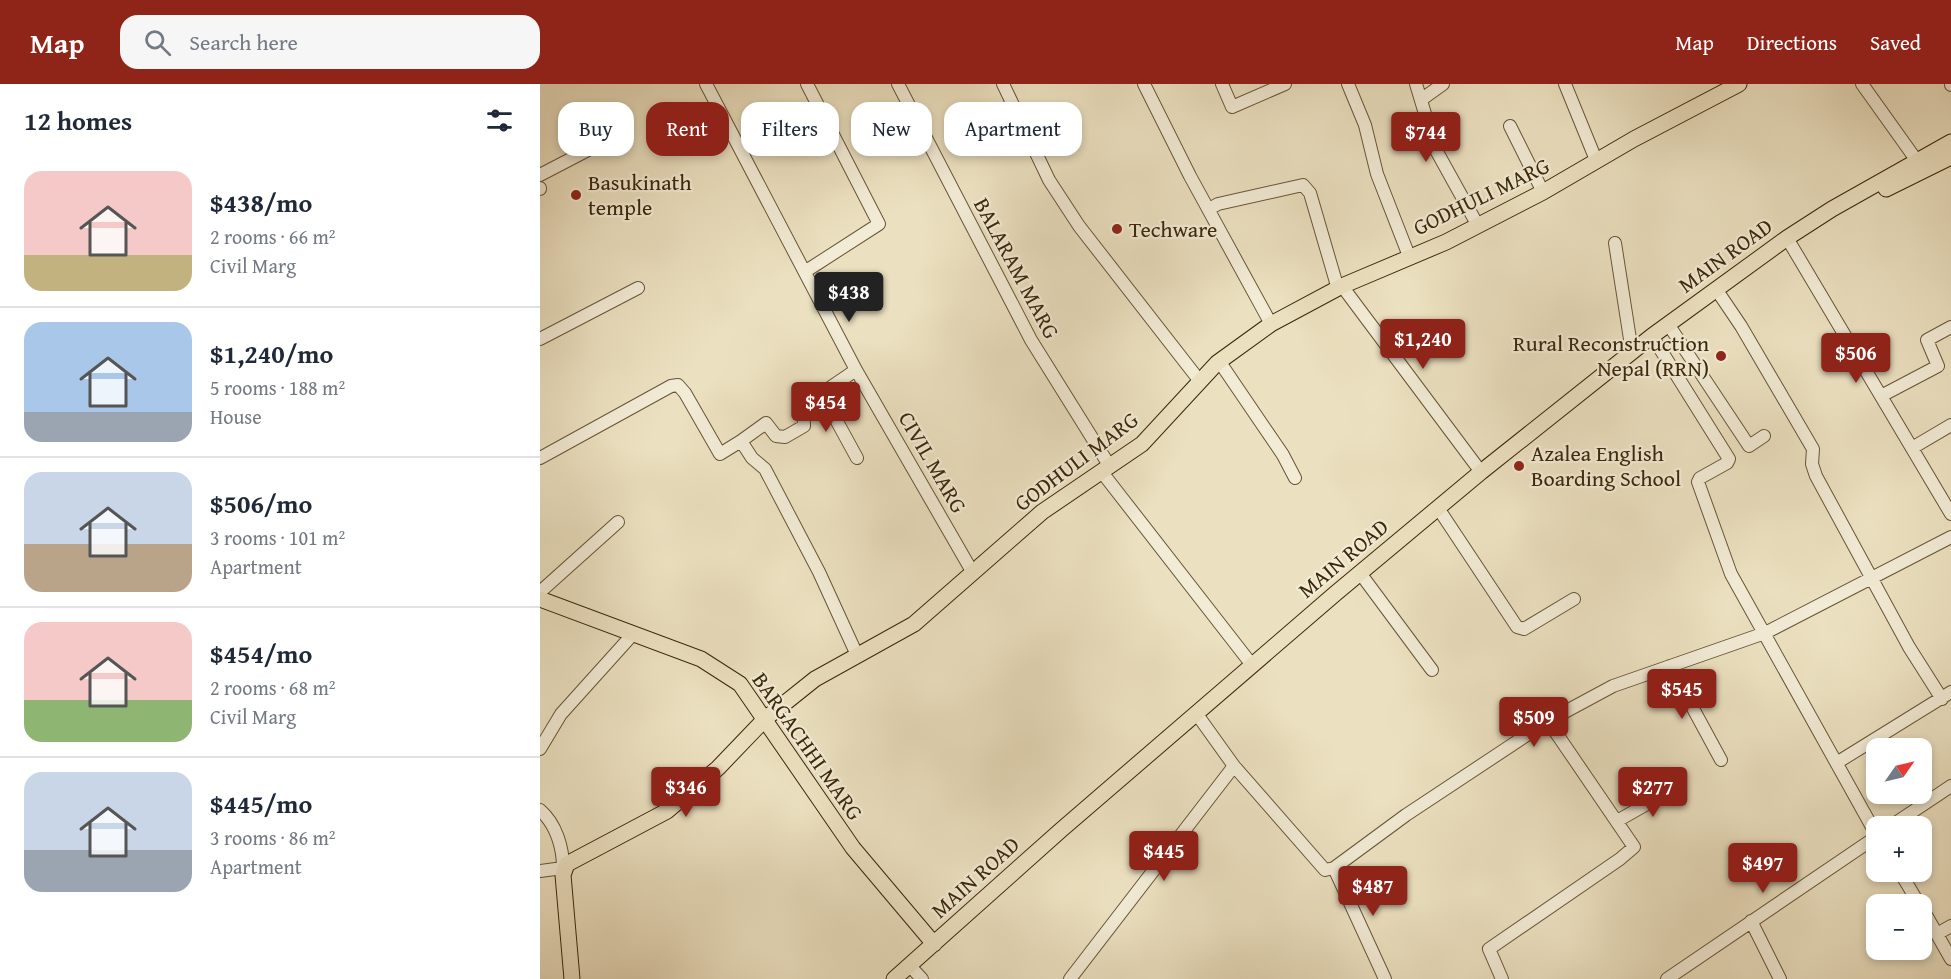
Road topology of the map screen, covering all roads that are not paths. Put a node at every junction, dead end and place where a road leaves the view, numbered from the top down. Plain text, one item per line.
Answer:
1 (706, 84) edge
2 (807, 84) edge
3 (898, 84) edge
4 (1003, 84) edge
5 (1144, 84) edge
6 (1222, 84) edge
7 (1286, 84) edge
8 (1348, 84) edge
9 (1416, 84) edge
10 (1443, 84) edge
11 (1565, 84) edge
12 (1739, 84) edge
13 (1862, 84) edge
14 (1422, 99) junction
15 (1510, 126) dead end
16 (1951, 142) edge
17 (576, 156) edge
18 (1951, 157) edge
19 (1596, 160) junction
20 (1917, 161) junction
21 (540, 175) edge
22 (1542, 192) junction
23 (1209, 209) junction
24 (1477, 224) junction
25 (1789, 241) junction
26 (1615, 243) dead end
27 (1409, 256) junction
28 (806, 271) junction
29 (638, 288) dead end
30 (1340, 288) junction
31 (1718, 291) junction
32 (1271, 324) junction
33 (1669, 326) junction
34 (1951, 327) edge
35 (1653, 338) junction
36 (540, 339) edge
37 (1632, 352) junction
38 (1219, 361) junction
39 (856, 370) junction
40 (1199, 380) junction
41 (822, 394) junction
42 (1881, 396) junction
43 (1951, 425) edge
44 (1764, 436) dead end
45 (741, 441) junction
46 (1912, 448) junction
47 (540, 458) edge
48 (857, 458) dead end
49 (1105, 468) junction
50 (1481, 472) junction
51 (1295, 477) dead end
52 (1440, 510) junction
53 (1951, 514) edge
54 (618, 522) dead end
55 (1951, 537) edge
56 (973, 573) junction
57 (1362, 576) junction
58 (1873, 579) junction
59 (540, 592) edge
60 (540, 599) edge
61 (1574, 599) dead end
62 (1764, 633) junction
63 (633, 634) junction
64 (857, 655) junction
65 (1252, 665) junction
66 (1670, 666) junction
67 (1432, 670) dead end
68 (1946, 696) edge
69 (1197, 715) junction
70 (765, 719) junction
71 (1548, 721) junction
72 (540, 749) edge
73 (1721, 760) dead end
74 (1838, 762) junction
75 (1234, 766) junction
76 (1951, 786) edge
77 (1675, 788) dead end
78 (540, 810) edge
79 (1907, 816) edge
80 (1866, 817) edge
81 (1617, 821) junction
82 (1866, 843) edge
83 (563, 868) junction
84 (1334, 868) junction
85 (540, 871) edge
86 (1751, 921) junction
87 (1951, 926) edge
88 (1932, 927) edge
89 (1936, 934) junction
90 (934, 945) junction
91 (1951, 959) edge
92 (910, 966) junction
93 (572, 979) edge
94 (894, 979) edge
95 (922, 979) edge
96 (1070, 979) edge
97 (1385, 979) edge
98 (1502, 979) edge
99 (1667, 979) edge
100 (1780, 979) edge

1 - 28 street, CIVIL MARG
2 - 28 street
3 - 49 street, BALARAM MARG
4 - 40 street
5 - 23 street
6 - 7 street
8 - 27 street
9 - 14 street
10 - 14 street
11 - 19 street
12 - 19 main road, GODHULI MARG
13 - 20 street
14 - 24 street
15 - 22 street
16 - 20 main road, MAIN ROAD
17 - 21 street
18 - 25 main road, MAIN ROAD
19 - 22 main road, GODHULI MARG
20 - 25 main road, MAIN ROAD
22 - 24 main road, GODHULI MARG
23 - 30 street
23 - 32 street
24 - 27 main road, GODHULI MARG
25 - 31 main road, MAIN ROAD
25 - 42 street
26 - 37 street
27 - 30 main road, GODHULI MARG
28 - 39 street, CIVIL MARG
29 - 36 street
30 - 32 main road, GODHULI MARG
30 - 50 street
31 - 33 main road, MAIN ROAD
31 - 58 street
32 - 38 main road, GODHULI MARG
33 - 35 main road, MAIN ROAD
33 - 44 street
34 - 42 street
35 - 37 main road, MAIN ROAD
35 - 52 main road, MAIN ROAD
35 - 62 street
37 - 50 main road, MAIN ROAD
38 - 40 main road, GODHULI MARG
38 - 51 street
39 - 41 street
39 - 56 street, CIVIL MARG
40 - 49 main road, GODHULI MARG
41 - 45 street
41 - 48 street
42 - 46 street
43 - 46 street
45 - 47 street
45 - 64 street
46 - 53 street
49 - 56 main road, GODHULI MARG
49 - 65 street, BALARAM MARG
50 - 52 main road, MAIN ROAD
52 - 57 main road, MAIN ROAD
52 - 61 street
54 - 59 street
55 - 58 street
56 - 64 main road, GODHULI MARG
57 - 65 main road, MAIN ROAD
57 - 67 street
57 - 69 main road, MAIN ROAD
58 - 62 street
58 - 68 street
60 - 63 main road, BARGACHHI MARG
62 - 66 street
62 - 74 street
63 - 70 main road, BARGACHHI MARG
63 - 72 street
64 - 70 main road, GODHULI MARG
65 - 69 main road, MAIN ROAD
66 - 71 street
66 - 73 street
68 - 74 street
69 - 75 street
69 - 90 main road, MAIN ROAD
70 - 83 main road, GODHULI MARG
70 - 90 main road, BARGACHHI MARG
71 - 81 street
71 - 84 street
74 - 80 street
75 - 84 street
75 - 96 street
76 - 79 street
77 - 81 street
78 - 83 street
81 - 98 street
82 - 86 street
83 - 85 street
83 - 93 main road
84 - 97 street
86 - 99 street
86 - 100 street
87 - 89 street
88 - 89 street
89 - 91 street
90 - 92 main road, MAIN ROAD
92 - 94 main road, MAIN ROAD
92 - 95 street

